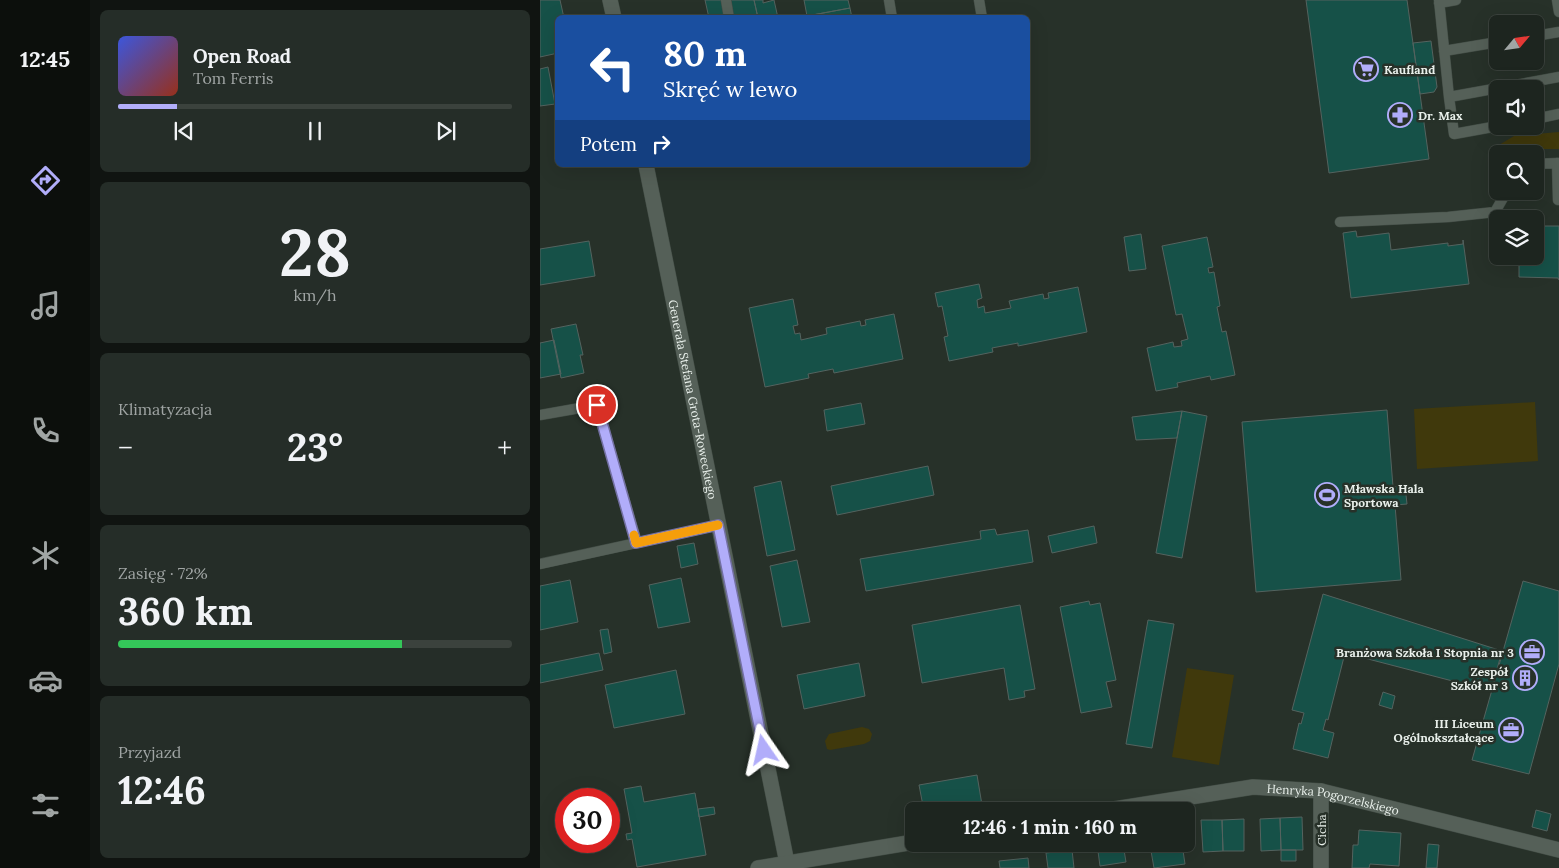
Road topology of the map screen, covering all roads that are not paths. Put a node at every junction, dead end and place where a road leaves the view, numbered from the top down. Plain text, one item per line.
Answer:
1 (610, 0) edge
2 (726, 0) edge
3 (888, 0) edge
4 (979, 0) edge
5 (1456, 0) edge
6 (1558, 0) edge
7 (1439, 1) edge
8 (1559, 12) edge
9 (613, 15) edge
10 (728, 15) edge
11 (891, 15) edge
12 (982, 15) edge
13 (1559, 32) edge
14 (1544, 34) edge
15 (1489, 44) edge
16 (1444, 51) junction
17 (1559, 77) edge
18 (1448, 97) junction
19 (1559, 114) edge
20 (1544, 117) edge
21 (1489, 128) edge
22 (1558, 163) edge
23 (1544, 164) edge
24 (646, 167) edge
25 (1502, 200) edge
26 (1559, 200) edge
27 (1340, 222) dead end
28 (540, 415) edge
29 (718, 525) junction
30 (636, 543) junction
31 (540, 564) edge
32 (1321, 791) junction
33 (1159, 802) edge
34 (905, 844) edge
35 (1559, 850) edge
36 (787, 865) edge
37 (758, 868) edge
38 (1321, 868) edge

1 - 9 street
2 - 10 lane
3 - 11 lane
4 - 12 lane
5 - 7 lane
6 - 8 lane
7 - 16 lane
13 - 14 lane
15 - 16 lane
16 - 18 lane
17 - 18 lane
18 - 21 lane
19 - 20 lane
22 - 23 lane
22 - 26 lane
24 - 29 street, Generała Stefana Grota-Roweckiego
25 - 27 lane
28 - 30 lane
29 - 30 lane
29 - 36 street, Generała Stefana Grota-Roweckiego
30 - 31 lane
32 - 33 street, Henryka Pogorzelskiego
32 - 35 street, Henryka Pogorzelskiego
32 - 38 street, Cicha
34 - 36 street
36 - 37 street

